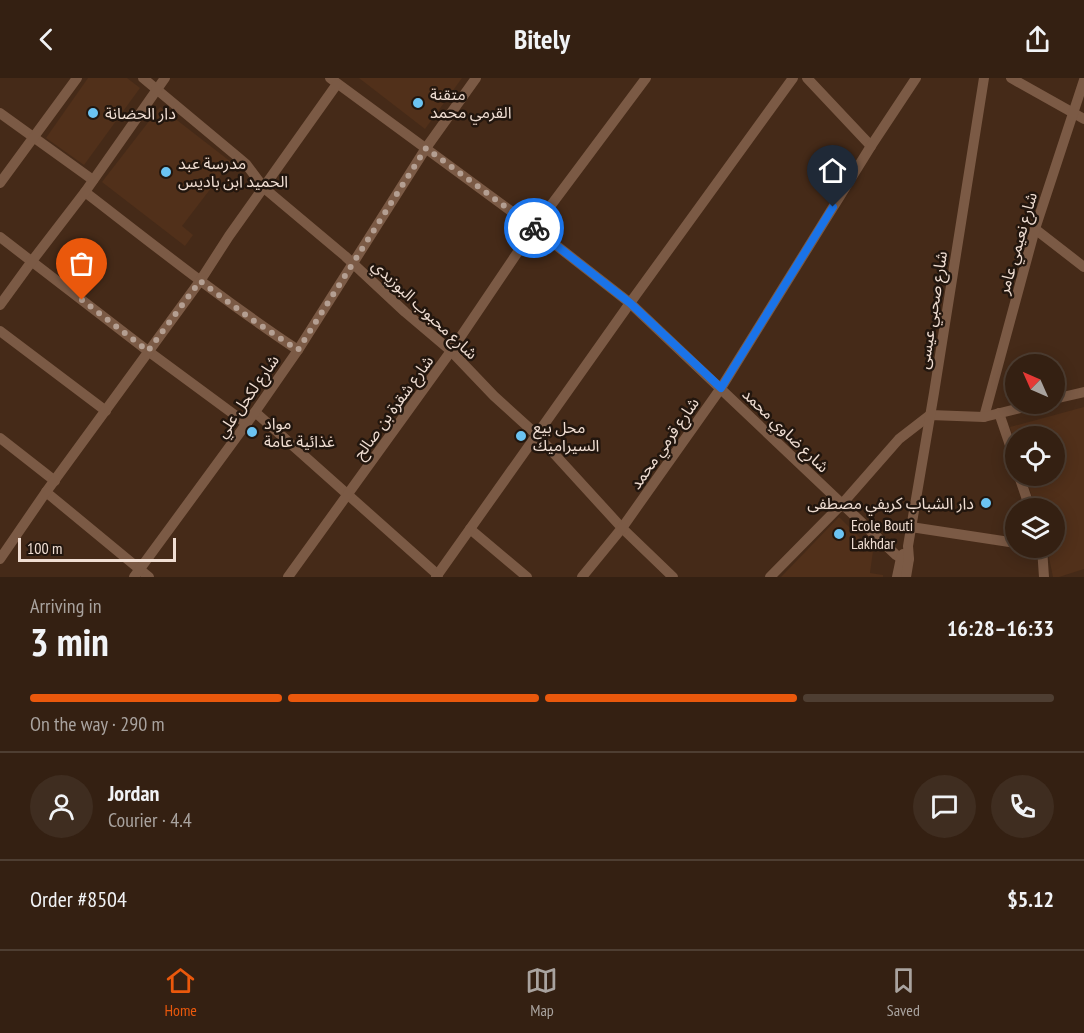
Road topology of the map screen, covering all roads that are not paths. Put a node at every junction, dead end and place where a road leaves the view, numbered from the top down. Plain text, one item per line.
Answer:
1 (77, 78) edge
2 (143, 78) edge
3 (165, 78) edge
4 (477, 78) edge
5 (646, 78) edge
6 (792, 78) edge
7 (807, 78) edge
8 (916, 78) edge
9 (984, 78) edge
10 (1011, 78) edge
11 (1084, 80) edge
12 (334, 81) edge
13 (157, 90) junction
14 (0, 113) edge
15 (1073, 113) junction
16 (1084, 119) edge
17 (34, 137) junction
18 (871, 146) junction
19 (426, 148) junction
20 (93, 180) junction
21 (0, 183) edge
22 (264, 188) junction
23 (85, 192) junction
24 (534, 228) junction
25 (1035, 229) junction
26 (0, 237) edge
27 (32, 261) junction
28 (354, 263) junction
29 (1084, 267) edge
30 (200, 281) junction
31 (630, 303) junction
32 (0, 305) edge
33 (0, 331) edge
34 (298, 350) junction
35 (148, 351) junction
36 (451, 351) junction
37 (721, 388) junction
38 (1084, 392) edge
39 (1065, 396) edge
40 (106, 411) junction
41 (255, 412) junction
42 (1005, 412) edge
43 (999, 413) junction
44 (930, 415) junction
45 (984, 417) junction
46 (247, 424) junction
47 (1005, 431) edge
48 (537, 435) junction
49 (1, 441) edge
50 (55, 481) junction
51 (46, 492) junction
52 (348, 494) junction
53 (842, 504) junction
54 (911, 527) junction
55 (470, 528) junction
56 (622, 528) junction
57 (1005, 541) edge
58 (1043, 558) edge
59 (0, 559) edge
60 (905, 559) junction
61 (137, 573) edge
62 (437, 576) edge
63 (149, 577) edge
64 (288, 577) edge
65 (527, 577) edge
66 (582, 577) edge
67 (673, 577) edge
68 (770, 577) edge
69 (897, 577) edge
70 (906, 577) edge
71 (1044, 577) edge

1 - 17 street
2 - 13 street, شارع محبوب البوزيدي
3 - 13 street
4 - 19 street, شارع لكحل علي
5 - 24 street, شارع شقرة بن صالح
6 - 31 street
7 - 18 street
8 - 18 street, شارع قرمي محمد
9 - 44 street, شارع صحبي عيسى
10 - 15 street
11 - 15 street, شارع نعيمي عامر
12 - 19 street, شارع ضاوي محمد
12 - 22 street
13 - 20 street
13 - 22 street, شارع محبوب البوزيدي
14 - 17 street
15 - 16 street
15 - 25 street, شارع نعيمي عامر
17 - 20 street
17 - 21 street
18 - 37 street, شارع قرمي محمد
19 - 24 street, شارع ضاوي محمد
19 - 28 street, شارع لكحل علي
20 - 23 street
22 - 28 street, شارع محبوب البوزيدي
22 - 30 street
23 - 27 street
23 - 30 street
24 - 31 street, شارع ضاوي محمد
24 - 36 street, شارع شقرة بن صالح
25 - 29 street
25 - 45 street, شارع نعيمي عامر
26 - 27 street
27 - 32 street
27 - 35 street
28 - 34 street, شارع لكحل علي
28 - 36 street, شارع محبوب البوزيدي
30 - 34 street
30 - 35 street
31 - 37 street, شارع ضاوي محمد
31 - 48 street
33 - 40 street
34 - 41 street, شارع لكحل علي
35 - 40 street
35 - 46 street
36 - 48 street, شارع محبوب البوزيدي
36 - 52 street, شارع شقرة بن صالح
37 - 53 street, شارع ضاوي محمد
37 - 56 street, شارع قرمي محمد
38 - 39 street
40 - 50 street
41 - 46 street, شارع لكحل علي
41 - 52 street
42 - 43 street
43 - 45 street
43 - 47 street
44 - 45 street
44 - 53 street
44 - 54 street, شارع صحبي عيسى
46 - 61 street, شارع لكحل علي
48 - 55 street
48 - 56 street, شارع محبوب البوزيدي
49 - 50 street
50 - 51 street
51 - 59 street
51 - 61 street
52 - 62 street
52 - 64 street, شارع شقرة بن صالح
53 - 60 street, شارع ضاوي محمد
53 - 68 street
54 - 57 street
54 - 60 street, شارع صحبي عيسى
55 - 62 street
55 - 65 street
56 - 66 street, شارع قرمي محمد
56 - 67 street, شارع محبوب البوزيدي
58 - 71 street
60 - 69 street, شارع صحبي عيسى
60 - 70 street, شارع صحبي عيسى
61 - 63 street

